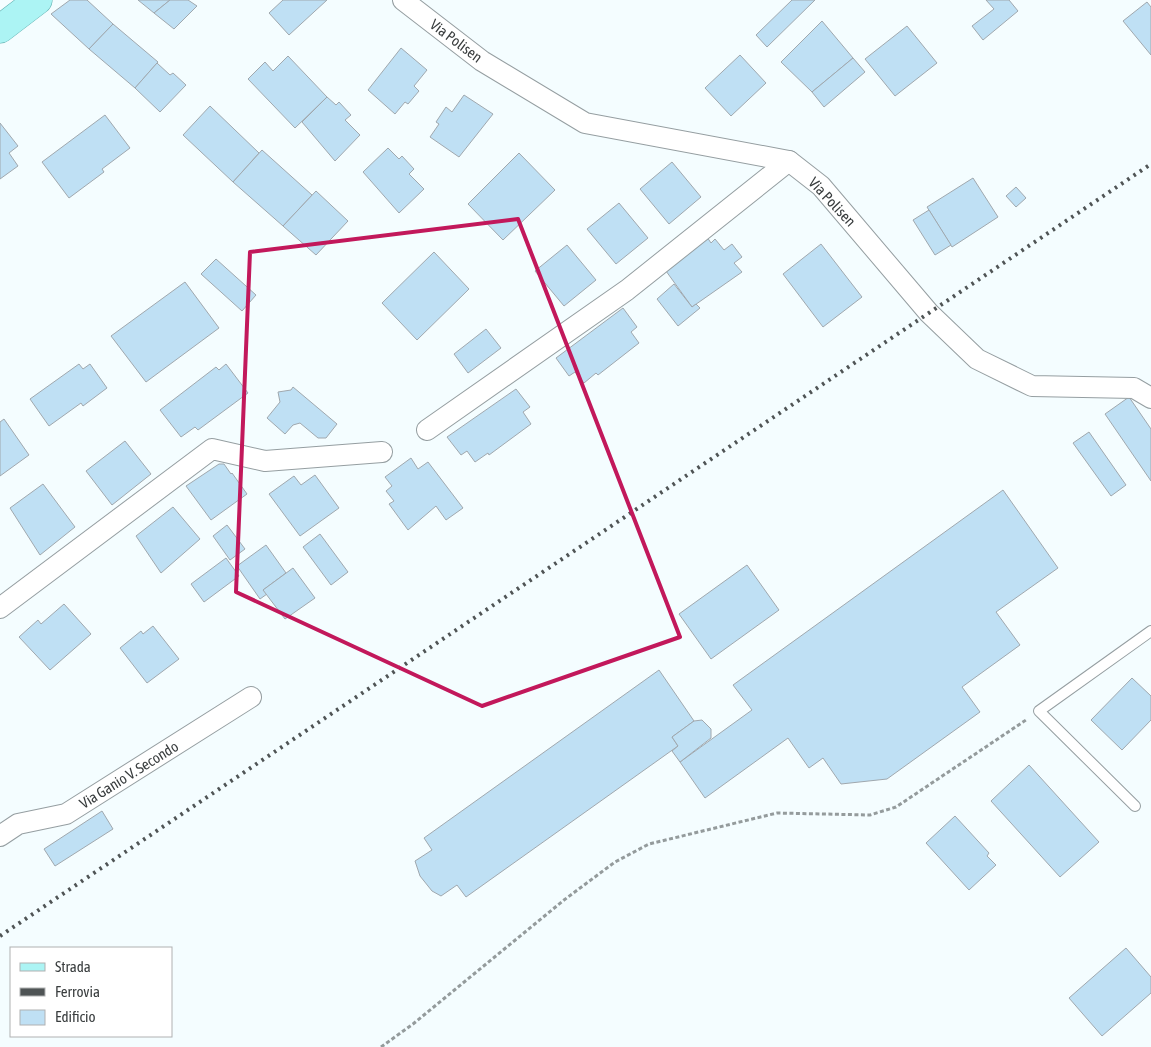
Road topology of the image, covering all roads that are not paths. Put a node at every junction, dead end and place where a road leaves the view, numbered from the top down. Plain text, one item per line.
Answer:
1 (38, 0) edge
2 (403, 0) edge
3 (0, 29) edge
4 (790, 161) junction
5 (1151, 398) edge
6 (427, 430) dead end
7 (382, 452) dead end
8 (0, 608) edge
9 (1151, 631) edge
10 (251, 697) dead end
11 (1135, 806) dead end
12 (0, 836) edge

1 - 3 main road
2 - 4 street, Via Polisen
4 - 5 street, Via Polisen
4 - 6 street
7 - 8 street
9 - 11 lane
10 - 12 street, Via Ganio V. Secondo

